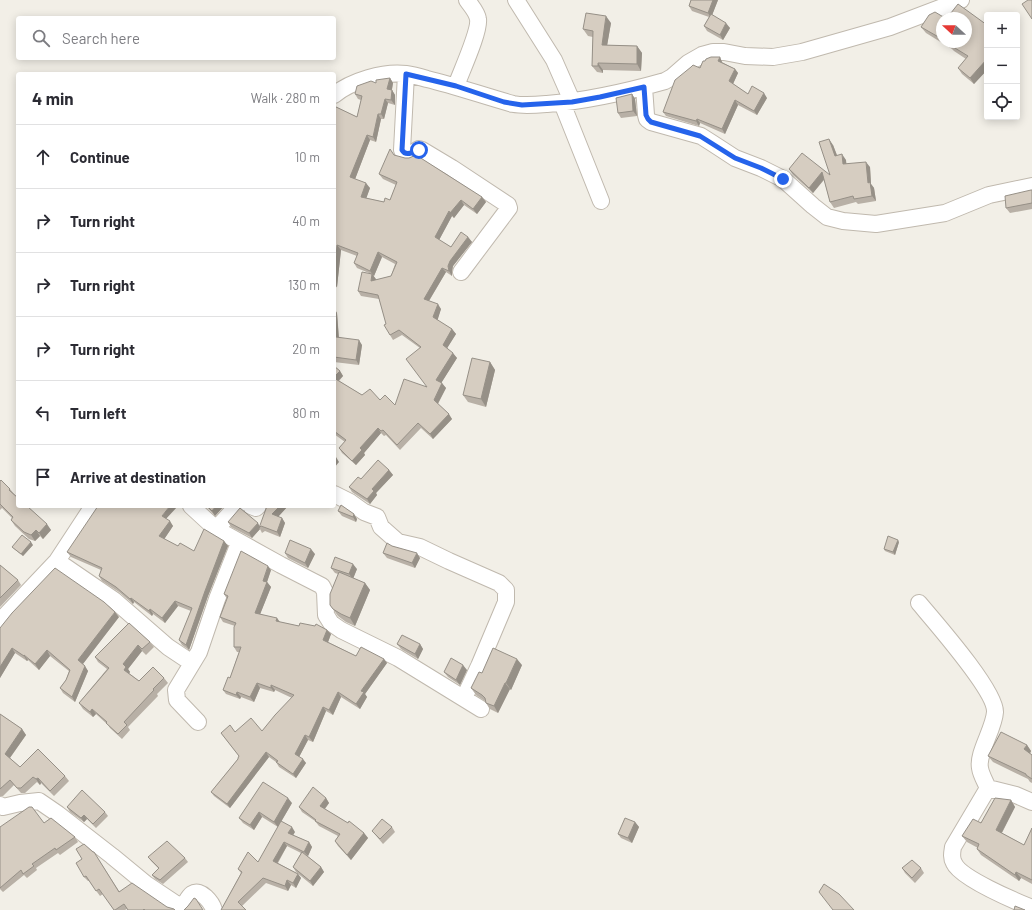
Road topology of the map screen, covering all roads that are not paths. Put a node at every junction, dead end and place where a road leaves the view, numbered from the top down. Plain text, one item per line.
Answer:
1 (467, 0) edge
2 (516, 0) edge
3 (961, 0) edge
4 (406, 74) junction
5 (456, 86) junction
6 (644, 87) junction
7 (336, 94) edge
8 (567, 102) junction
9 (1032, 186) edge
10 (601, 201) dead end
11 (461, 272) dead end
12 (336, 495) edge
13 (92, 508) edge
14 (193, 508) edge
15 (235, 508) edge
16 (216, 529) junction
17 (239, 543) junction
18 (57, 561) junction
19 (919, 603) dead end
20 (0, 621) edge
21 (192, 663) junction
22 (464, 698) junction
23 (481, 708) dead end
24 (198, 722) dead end
25 (988, 788) junction
26 (1032, 802) edge
27 (0, 805) edge
28 (1032, 908) edge
29 (214, 910) edge

1 - 5 street
2 - 8 street
3 - 6 street
4 - 5 street
4 - 7 street
4 - 11 street
5 - 8 street
6 - 8 street
6 - 9 street
8 - 10 street
12 - 22 street
13 - 18 street
14 - 16 street
15 - 16 street
16 - 17 street
17 - 21 street
17 - 22 street
18 - 20 street
18 - 21 street
19 - 25 street
21 - 24 street
22 - 23 street
25 - 26 street
25 - 28 street
27 - 29 street

